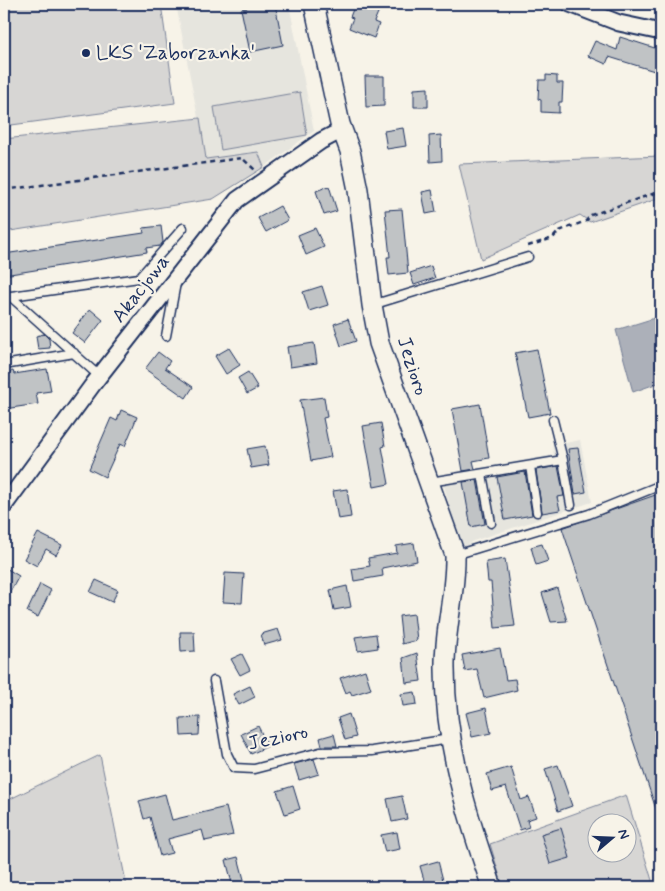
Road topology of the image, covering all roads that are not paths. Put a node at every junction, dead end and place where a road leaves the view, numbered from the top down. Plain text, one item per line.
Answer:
1 (314, 4) edge
2 (570, 4) edge
3 (661, 32) edge
4 (342, 130) junction
5 (183, 228) dead end
6 (528, 257) dead end
7 (177, 275) junction
8 (7, 296) edge
9 (372, 305) junction
10 (166, 336) dead end
11 (74, 353) junction
12 (4, 365) edge
13 (100, 376) junction
14 (554, 420) dead end
15 (563, 460) junction
16 (530, 466) junction
17 (482, 474) junction
18 (429, 482) junction
19 (661, 485) edge
20 (571, 505) dead end
21 (4, 506) edge
22 (537, 512) dead end
23 (491, 523) dead end
24 (455, 555) junction
25 (214, 681) dead end
26 (450, 739) junction
27 (492, 887) edge

1 - 4 street, Jezioro
2 - 3 street
4 - 7 street, Akacjowa
4 - 9 street, Jezioro
5 - 8 lane
6 - 9 lane
7 - 10 lane
7 - 13 street, Akacjowa
8 - 11 lane
9 - 18 street, Jezioro
11 - 12 lane
11 - 13 lane
13 - 21 street, Akacjowa
14 - 15 lane
15 - 16 lane
15 - 20 lane
16 - 17 lane
16 - 22 lane
17 - 18 lane
17 - 23 lane
18 - 24 street, Jezioro
19 - 24 lane
24 - 26 street, Jezioro
25 - 26 lane, Jezioro
26 - 27 street, Jezioro

